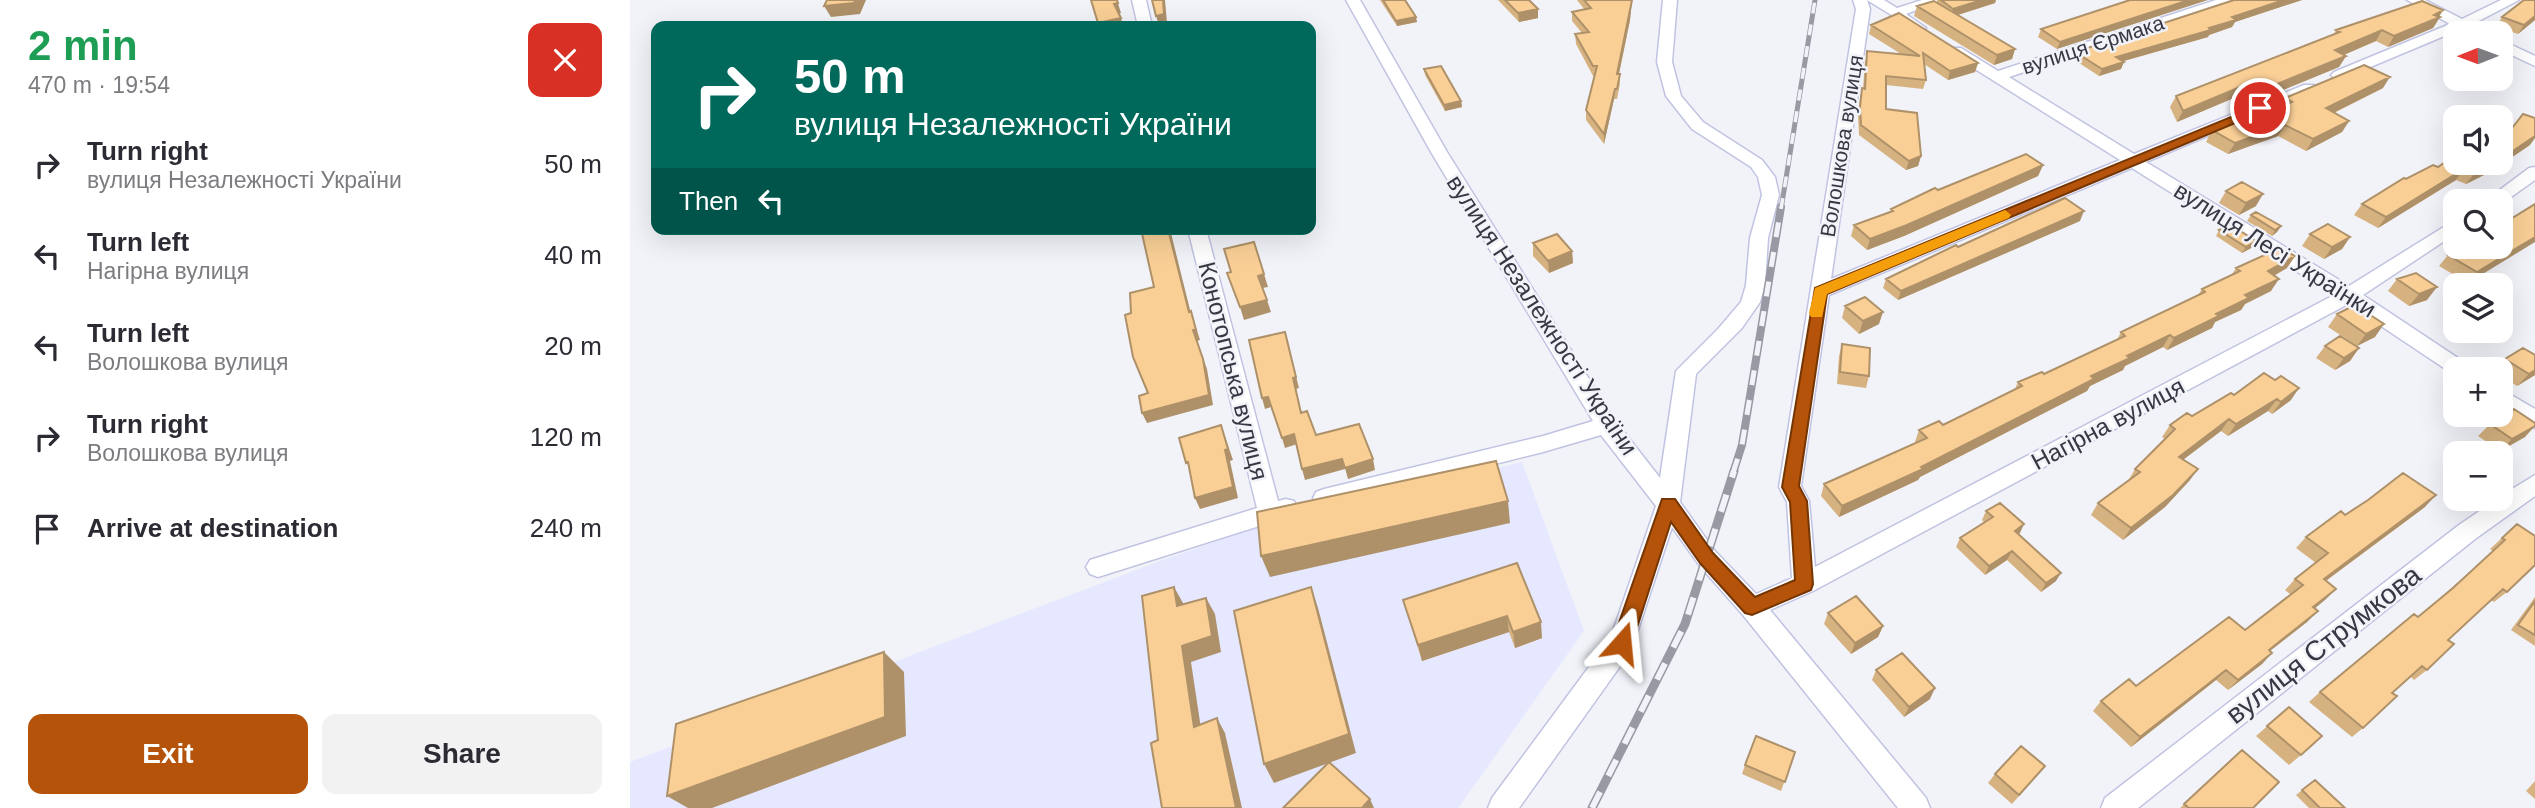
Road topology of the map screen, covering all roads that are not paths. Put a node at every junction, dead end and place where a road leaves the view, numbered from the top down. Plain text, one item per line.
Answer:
1 (1139, 0) edge
2 (1353, 0) edge
3 (1670, 0) edge
4 (1860, 0) edge
5 (1874, 0) edge
6 (1936, 0) edge
7 (2230, 0) edge
8 (2414, 0) edge
9 (2512, 0) edge
10 (1895, 13) junction
11 (1144, 21) edge
12 (2456, 21) edge
13 (2468, 21) edge
14 (2443, 32) edge
15 (2513, 50) edge
16 (2535, 62) edge
17 (1997, 76) junction
18 (2133, 161) junction
19 (2535, 172) edge
20 (2511, 189) edge
21 (2443, 234) edge
22 (1199, 235) edge
23 (1820, 291) junction
24 (2349, 295) junction
25 (2443, 358) edge
26 (2513, 405) edge
27 (2535, 419) edge
28 (1606, 425) junction
29 (2535, 484) edge
30 (1668, 504) junction
31 (1269, 512) junction
32 (1098, 567) dead end
33 (1804, 584) junction
34 (1752, 607) junction
35 (1502, 808) edge
36 (1916, 808) edge
37 (2115, 808) edge

1 - 11 street
2 - 28 street, вулиця Незалежності України
3 - 30 street
4 - 23 street, Волошкова вулиця
5 - 10 street, вулиця Лесі Українки
6 - 10 street
7 - 17 street, вулиця Єрмака
8 - 12 street
9 - 13 street
10 - 17 street, вулиця Лесі Українки
14 - 18 street
15 - 16 street
17 - 18 street, вулиця Лесі Українки
18 - 23 street
18 - 24 street, вулиця Лесі Українки
19 - 20 street
21 - 24 street, Нагірна вулиця
22 - 31 street, Конотопська вулиця
23 - 33 street, Волошкова вулиця
24 - 25 street, вулиця Лесі Українки
24 - 33 street, Нагірна вулиця
26 - 27 street
28 - 30 street, вулиця Незалежності України
28 - 31 street
29 - 37 street, вулиця Струмкова
30 - 34 street, вулиця Незалежності України
30 - 35 street
31 - 32 street
33 - 34 street, Нагірна вулиця
34 - 36 street, вулиця Незалежності України

